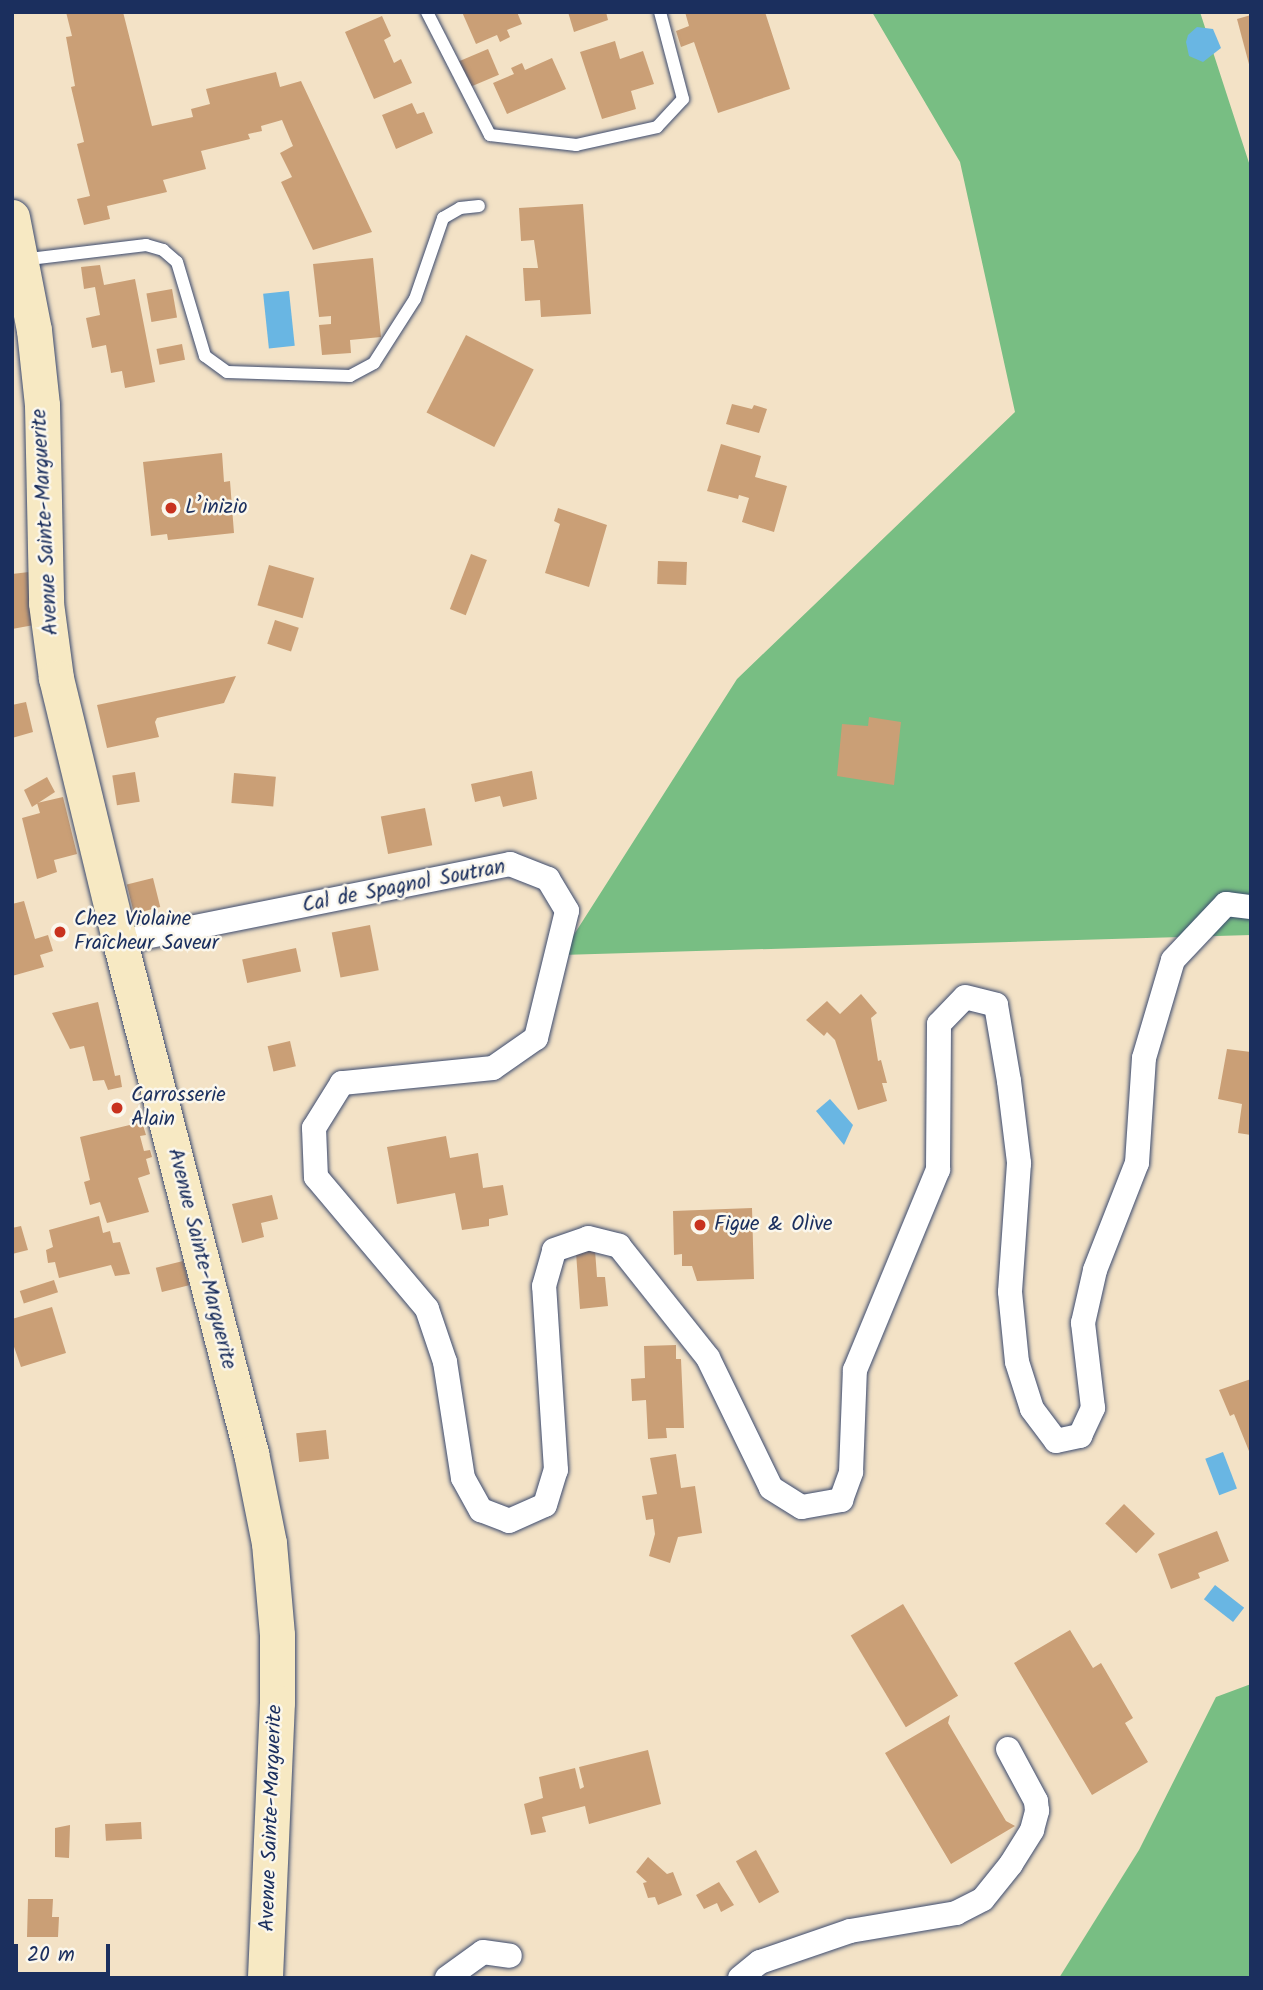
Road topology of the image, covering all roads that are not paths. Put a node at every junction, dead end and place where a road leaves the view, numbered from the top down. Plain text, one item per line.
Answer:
1 (427, 12) edge
2 (660, 12) edge
3 (480, 206) dead end
4 (12, 217) edge
5 (21, 260) junction
6 (1251, 907) edge
7 (120, 942) junction
8 (1008, 1749) dead end
9 (510, 1956) dead end
10 (265, 1978) edge
11 (447, 1978) edge
12 (740, 1978) edge

1 - 2 lane
3 - 5 lane
4 - 5 street, Avenue Sainte-Marguerite
5 - 7 street, Avenue Sainte-Marguerite
6 - 7 street, Cal de Spagnol Soutran
7 - 10 street, Avenue Sainte-Marguerite
8 - 12 street
9 - 11 street

